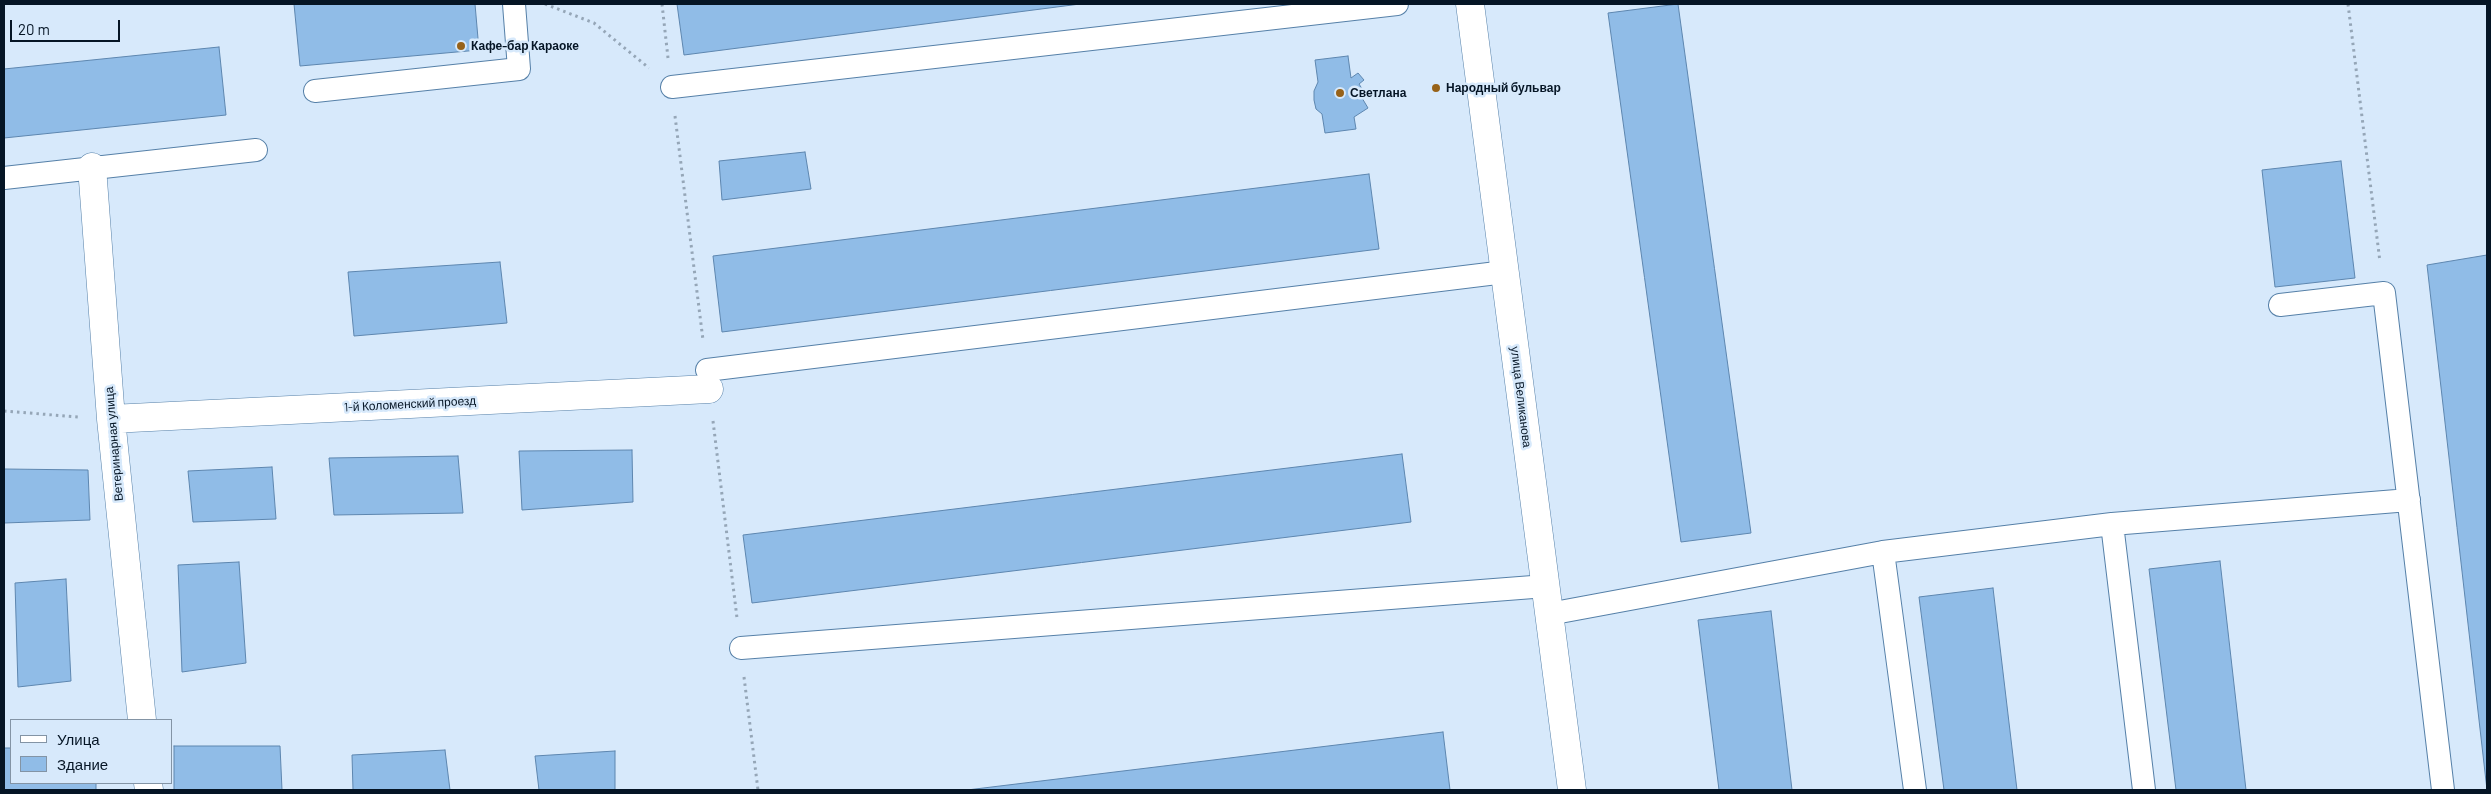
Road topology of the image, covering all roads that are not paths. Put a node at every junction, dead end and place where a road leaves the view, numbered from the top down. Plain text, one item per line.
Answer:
1 (514, 4) edge
2 (1398, 4) edge
3 (1470, 4) edge
4 (672, 87) road end
5 (315, 91) dead end
6 (256, 150) dead end
7 (92, 167) junction
8 (4, 178) edge
9 (1505, 272) junction
10 (2280, 305) dead end
11 (708, 380) joint
12 (110, 419) junction
13 (2409, 500) junction
14 (2112, 524) junction
15 (1883, 552) junction
16 (1546, 586) junction
17 (1549, 614) junction
18 (741, 648) dead end
19 (142, 719) edge
20 (1572, 790) edge
21 (1915, 790) edge
22 (2144, 790) edge
23 (2443, 790) edge

1 - 5 lane
2 - 4 lane
3 - 9 street, улица Великанова
6 - 7 lane
7 - 8 lane
7 - 12 street, Ветеринарная улица
9 - 11 lane
9 - 16 street, улица Великанова
10 - 13 lane
11 - 12 street, 1-й Коломенский проезд
12 - 19 street, Ветеринарная улица
13 - 14 lane
13 - 23 lane
14 - 15 lane
14 - 22 lane
15 - 17 lane
15 - 21 lane
16 - 17 street, улица Великанова
16 - 18 lane
17 - 20 street, улица Великанова

